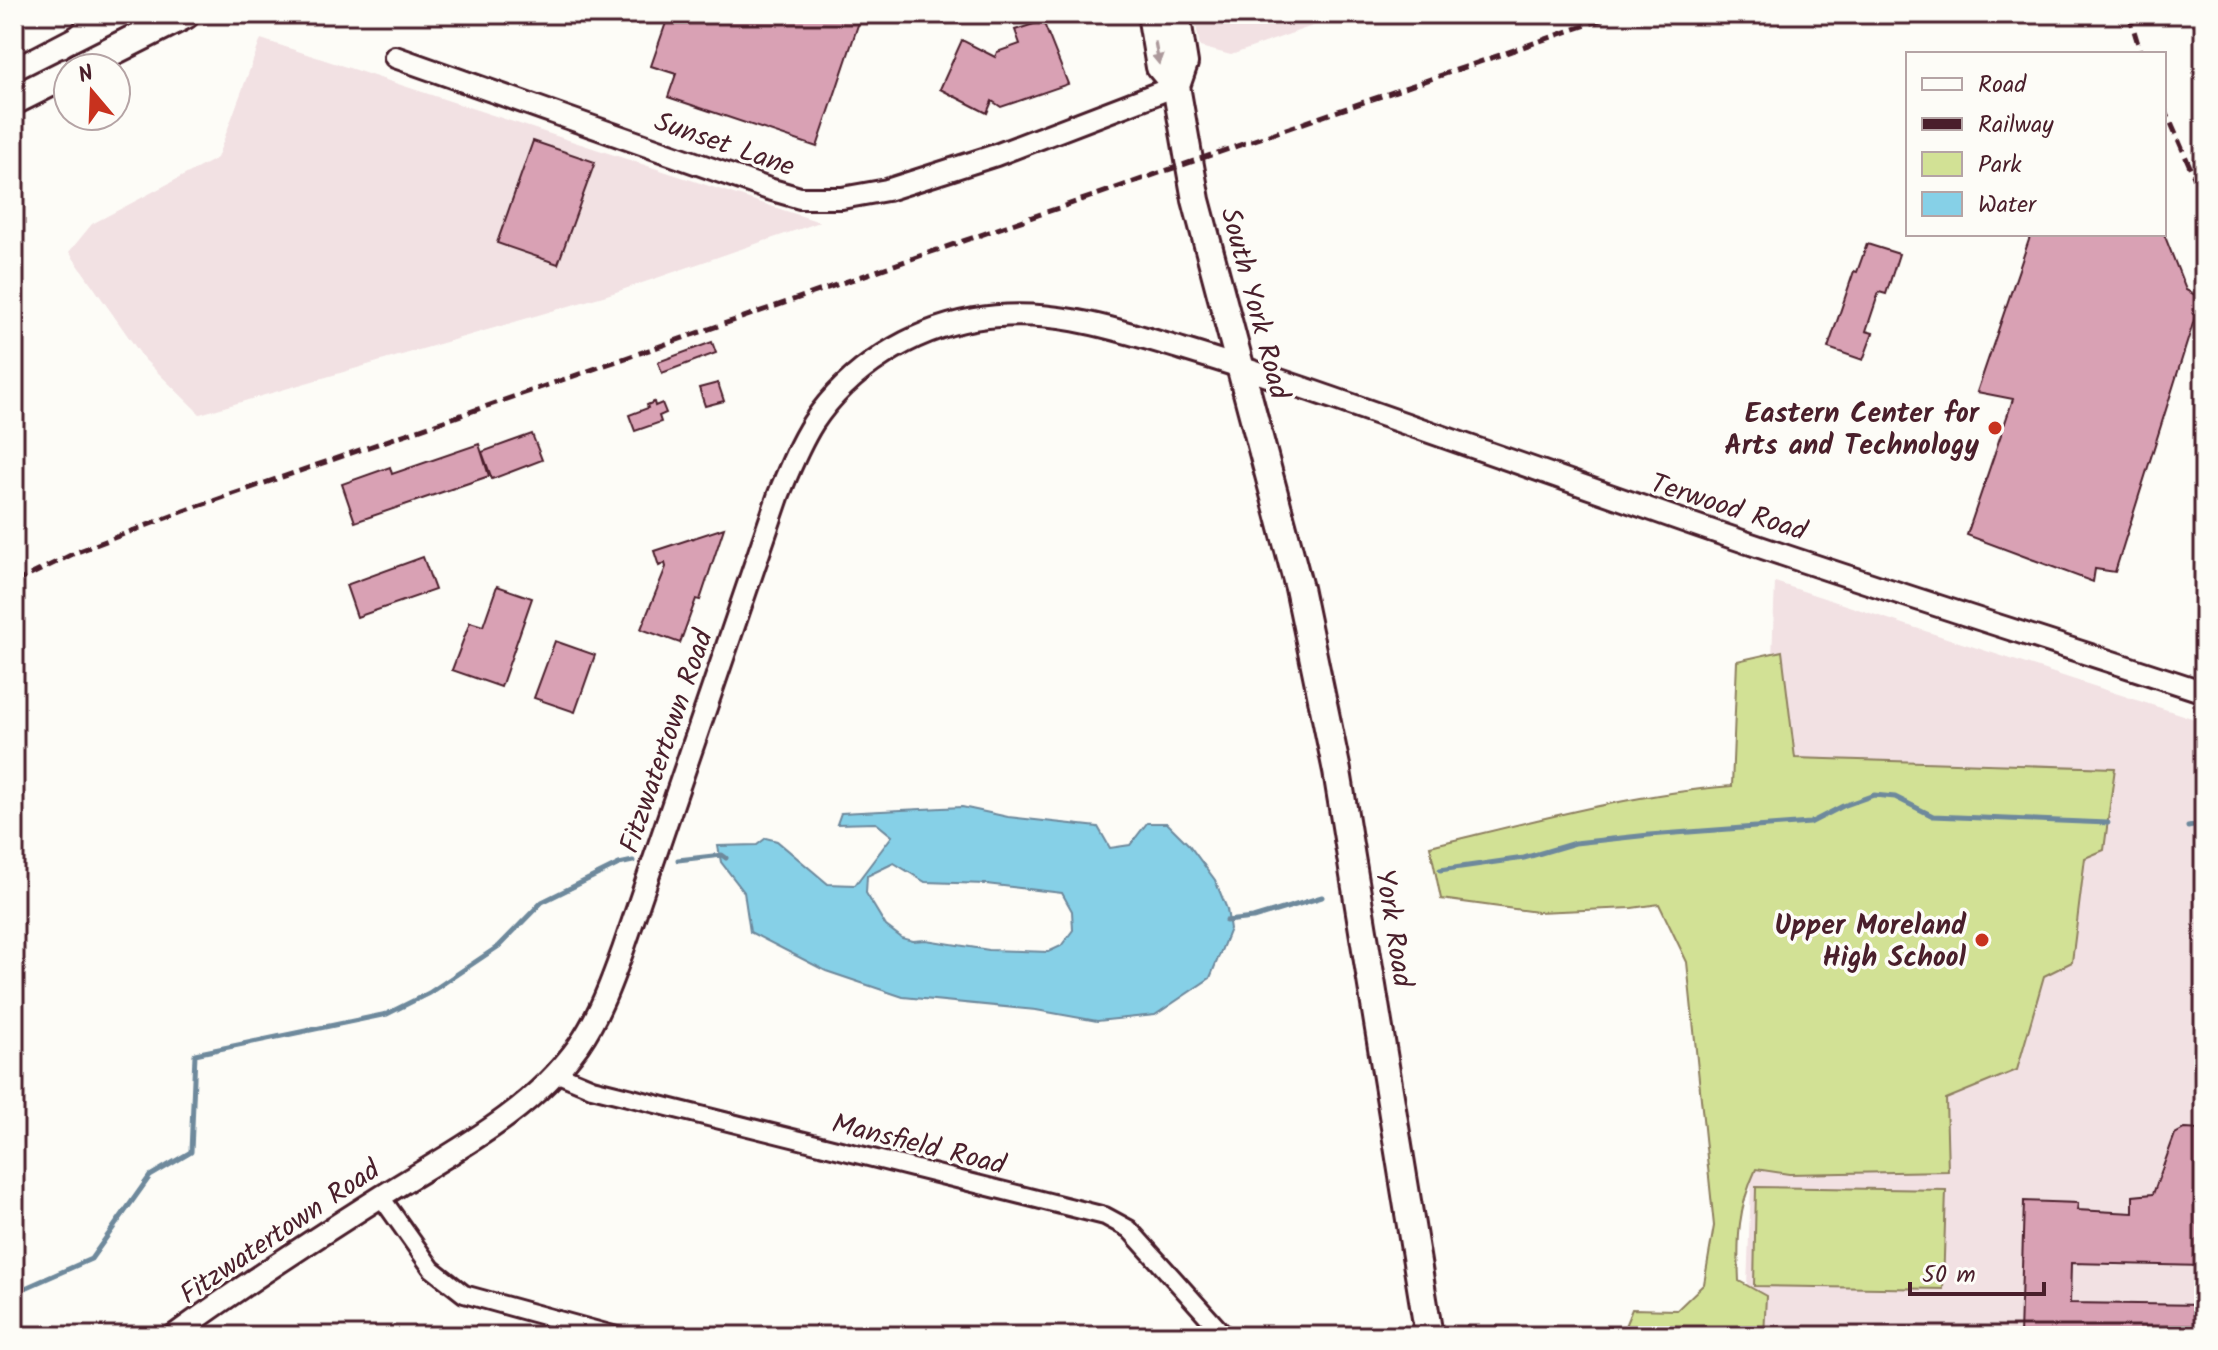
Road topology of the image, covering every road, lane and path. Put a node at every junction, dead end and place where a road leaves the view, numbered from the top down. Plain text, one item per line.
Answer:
1 (25, 14) edge
2 (62, 14) edge
3 (185, 14) edge
4 (1151, 14) edge
5 (1176, 14) edge
6 (14, 19) edge
7 (14, 39) edge
8 (110, 52) edge
9 (395, 57) dead end
10 (52, 81) edge
11 (1176, 86) junction
12 (14, 100) edge
13 (1239, 366) junction
14 (1284, 534) joint
15 (2204, 692) edge
16 (556, 1073) junction
17 (381, 1197) junction
18 (173, 1336) edge
19 (617, 1336) edge
20 (1225, 1336) edge
21 (1429, 1336) edge

1 - 6 highway
2 - 7 highway
3 - 8 highway
4 -> 11 highway, South York Road
5 - 11 highway, South York Road
9 - 11 street, Sunset Lane
10 - 12 highway
11 - 13 highway, South York Road
13 - 14 highway, South York Road
13 - 15 street, Terwood Road
13 - 16 street, Fitzwatertown Road
14 - 21 highway, York Road
16 - 17 street, Fitzwatertown Road
16 - 20 street, Mansfield Road
17 - 18 street, Fitzwatertown Road
17 - 19 street

